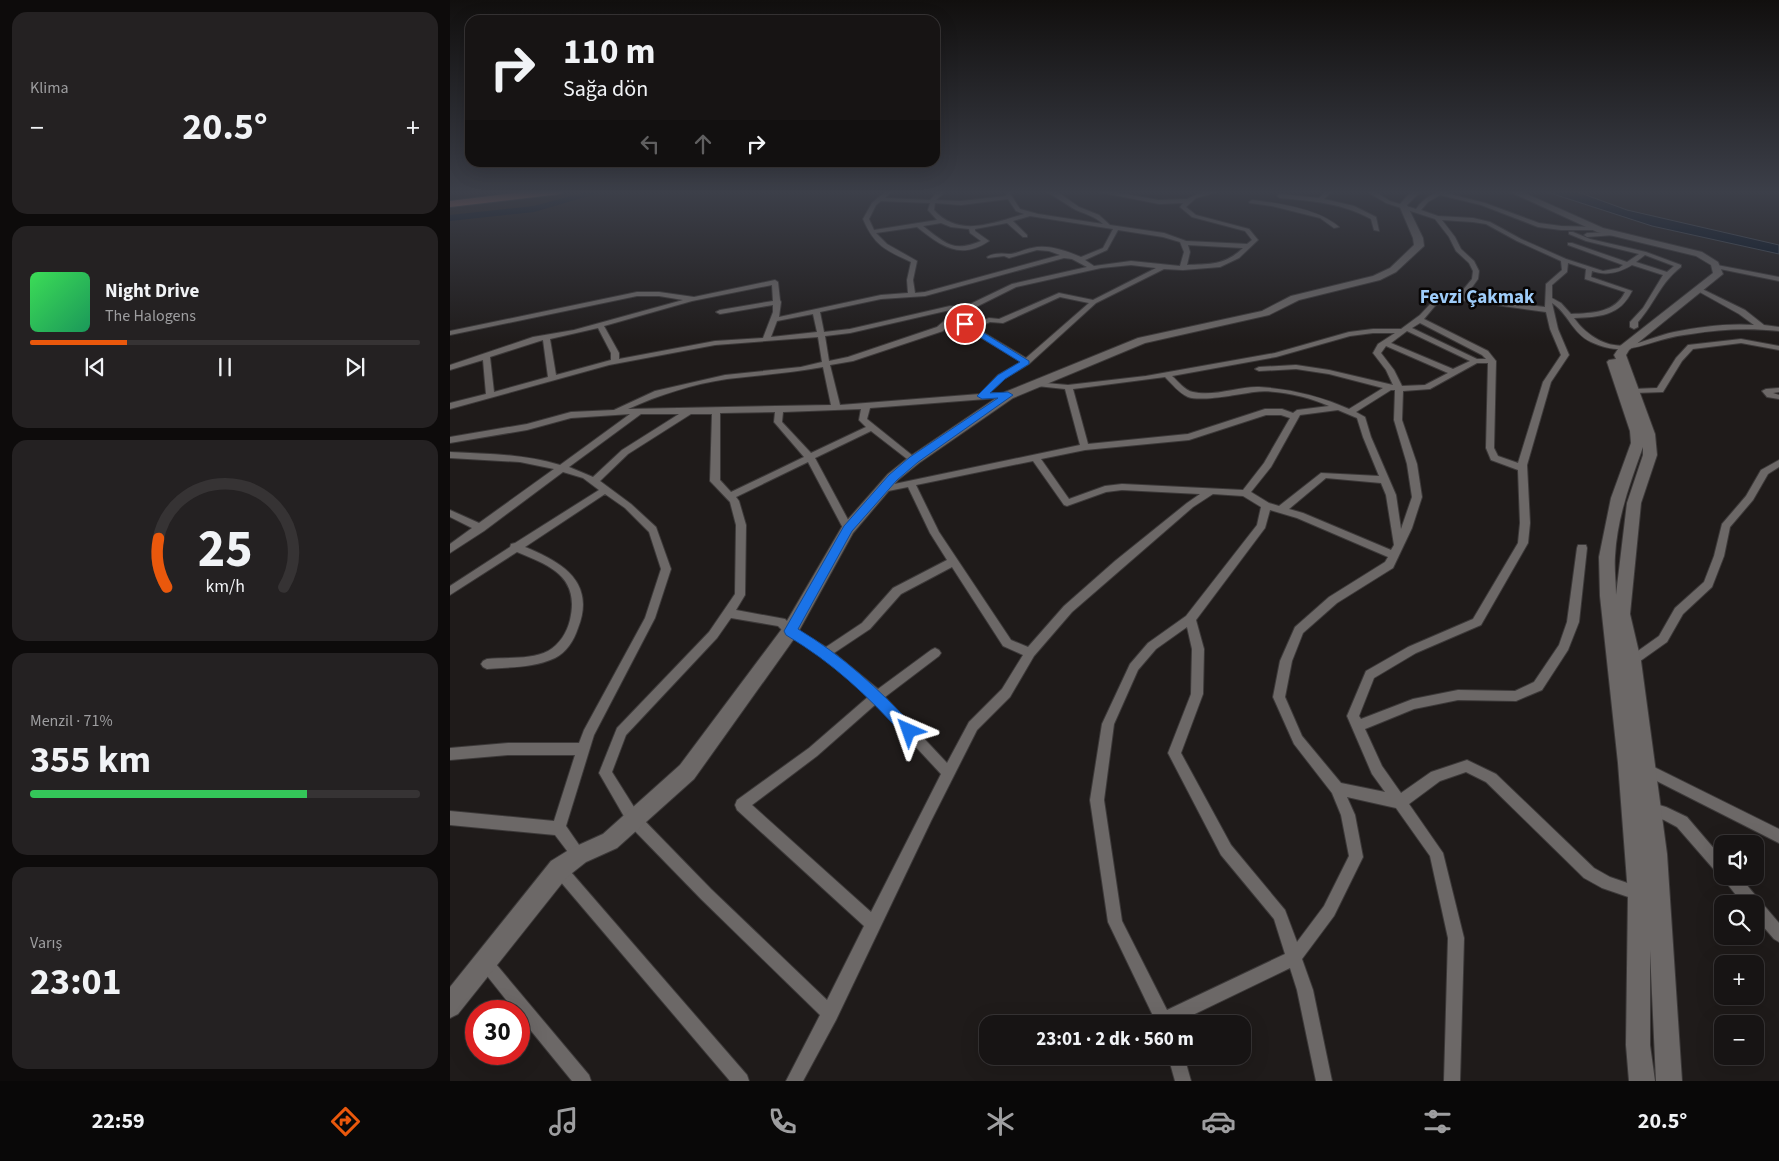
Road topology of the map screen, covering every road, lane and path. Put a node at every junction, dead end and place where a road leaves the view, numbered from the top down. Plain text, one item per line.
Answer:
1 (879, 241) edge
2 (941, 241) edge
3 (985, 241) edge
4 (1109, 241) edge
5 (1180, 241) edge
6 (1253, 241) edge
7 (1418, 241) edge
8 (1454, 241) edge
9 (1522, 241) edge
10 (1594, 241) edge
11 (1646, 241) edge
12 (1184, 243) junction
13 (1570, 244) dead end
14 (1248, 246) junction
15 (1644, 253) junction
16 (1065, 255) junction
17 (990, 257) dead end
18 (1080, 260) junction
19 (1564, 260) junction
20 (1629, 263) junction
21 (1162, 267) junction
22 (1717, 267) junction
23 (1093, 268) junction
24 (1183, 268) junction
25 (1589, 269) junction
26 (1666, 274) junction
27 (1779, 278) edge
28 (1698, 288) junction
29 (912, 295) junction
30 (1460, 298) junction
31 (694, 299) junction
32 (778, 302) junction
33 (1094, 302) junction
34 (1549, 304) junction
35 (964, 309) junction
36 (720, 312) dead end
37 (816, 312) junction
38 (1568, 316) junction
39 (951, 318) junction
40 (773, 320) junction
41 (1420, 320) junction
42 (600, 324) junction
43 (1634, 327) junction
44 (970, 328) junction
45 (1763, 328) junction
46 (1779, 329) edge
47 (1404, 330) junction
48 (450, 333) edge
49 (822, 334) junction
50 (546, 338) junction
51 (766, 340) junction
52 (1385, 343) junction
53 (1620, 347) junction
54 (1779, 348) edge
55 (486, 356) junction
56 (1476, 361) junction
57 (1492, 361) junction
58 (615, 362) junction
59 (1026, 362) junction
60 (825, 364) junction
61 (450, 368) edge
62 (1259, 369) dead end
63 (1453, 372) junction
64 (1168, 375) junction
65 (552, 378) junction
66 (1037, 384) junction
67 (1068, 387) junction
68 (1395, 388) junction
69 (1779, 390) edge
70 (1634, 391) junction
71 (490, 393) junction
72 (1008, 395) junction
73 (982, 396) junction
74 (1779, 397) edge
75 (450, 406) edge
76 (866, 406) junction
77 (836, 407) junction
78 (779, 409) junction
79 (1345, 409) junction
80 (716, 411) junction
81 (615, 412) junction
82 (639, 412) junction
83 (688, 412) junction
84 (1295, 417) junction
85 (872, 427) junction
86 (450, 440) edge
87 (1085, 447) junction
88 (450, 455) edge
89 (810, 458) junction
90 (1036, 458) junction
91 (914, 460) junction
92 (1779, 463) edge
93 (1522, 468) junction
94 (562, 469) junction
95 (1385, 480) junction
96 (593, 482) junction
97 (911, 484) junction
98 (883, 489) junction
99 (605, 490) junction
100 (1211, 491) junction
101 (1245, 493) junction
102 (730, 496) junction
103 (1266, 506) junction
104 (1282, 510) junction
105 (450, 513) edge
106 (481, 528) junction
107 (848, 528) junction
108 (1399, 545) junction
109 (515, 547) junction
110 (1582, 548) dead end
111 (450, 549) edge
112 (1394, 556) junction
113 (954, 562) junction
114 (450, 591) edge
115 (728, 613) junction
116 (1190, 619) junction
117 (790, 631) junction
118 (935, 653) dead end
119 (1030, 653) junction
120 (826, 654) junction
121 (1632, 661) junction
122 (487, 664) dead end
123 (877, 696) junction
124 (1358, 726) junction
125 (583, 750) junction
126 (450, 754) edge
127 (1628, 763) junction
128 (1646, 768) junction
129 (948, 773) junction
130 (1337, 788) junction
131 (1400, 802) junction
132 (1631, 804) junction
133 (1651, 810) junction
134 (450, 818) edge
135 (634, 820) junction
136 (559, 828) junction
137 (1779, 836) edge
138 (579, 855) junction
139 (1714, 859) edge
140 (559, 869) junction
141 (1737, 885) edge
142 (1639, 894) junction
143 (1746, 895) edge
144 (1660, 901) junction
145 (1764, 917) edge
146 (873, 924) junction
147 (1779, 934) edge
148 (1294, 958) junction
149 (485, 962) junction
150 (450, 1006) edge
151 (830, 1014) junction
152 (1162, 1015) edge
153 (1180, 1015) edge
154 (1179, 1065) edge
155 (583, 1081) edge
156 (741, 1081) edge
157 (794, 1081) edge
158 (1183, 1081) edge
159 (1324, 1081) edge
160 (1452, 1081) edge
161 (1642, 1081) edge
162 (1669, 1081) edge

1 - 29 street
2 - 3 street
4 - 18 street
5 - 12 street
6 - 14 street
7 - 66 street
8 - 30 street
9 - 19 street
10 - 15 street
11 - 22 street
12 - 14 street
12 - 24 street
13 - 20 street
14 - 24 street
15 - 20 street
15 - 26 street
16 - 17 street
16 - 18 street
16 - 29 street
18 - 23 street
19 - 25 street
19 - 34 street
20 - 25 street
20 - 26 street
21 - 23 street
21 - 24 street
21 - 33 street
22 - 27 street
22 - 28 street
22 - 43 street
23 - 35 street
25 - 38 street
26 - 43 street
28 - 45 street
28 - 53 street
29 - 37 street
30 - 34 street
30 - 41 street
31 - 32 street
31 - 42 street
31 - 48 street
32 - 36 street
32 - 40 street
33 - 44 street
33 - 59 street
34 - 38 street
34 - 93 street
35 - 39 street
35 - 49 street
37 - 40 street
37 - 49 street
38 - 53 street
39 - 44 street
39 - 60 street
40 - 51 street
41 - 47 street
41 - 57 street
42 - 50 street
42 - 58 street
43 - 53 street
44 - 59 street
45 - 46 street
45 - 53 street
47 - 52 street
47 - 56 street
47 - 64 street
49 - 51 street
49 - 60 street
50 - 55 street
50 - 65 street
51 - 58 street
52 - 63 street
52 - 68 street
53 - 70 street
53 - 127 street
54 - 70 street
55 - 61 street
55 - 71 street
56 - 57 street
56 - 63 street
57 - 93 street
58 - 65 street
59 - 73 street
60 - 77 street
60 - 81 street
62 - 68 street
63 - 68 street
64 - 67 street
64 - 79 street
65 - 71 street
66 - 67 street
66 - 72 street
67 - 87 street
68 - 79 street
68 - 108 street
69 - 74 street
70 - 121 street
71 - 75 street
72 - 73 street
72 - 91 street
73 - 76 street
76 - 77 street
76 - 85 street
77 - 78 street
78 - 80 street
78 - 89 street
79 - 84 street
79 - 95 street
80 - 83 street
80 - 102 street
81 - 82 street
81 - 86 street
82 - 83 street
82 - 94 street
83 - 96 street
84 - 87 street
84 - 101 street
85 - 89 street
85 - 91 street
87 - 90 street
88 - 94 street
89 - 102 street
89 - 107 street
90 - 97 street
90 - 100 street
91 - 98 street
92 - 121 street
93 - 124 street
94 - 96 street
94 - 106 street
95 - 104 street
95 - 108 street
96 - 99 street
97 - 98 street
97 - 113 street
98 - 107 street
99 - 109 street
99 - 125 street
100 - 101 street
100 - 119 street
101 - 103 street
102 - 115 street
103 - 104 street
103 - 116 street
104 - 112 street
105 - 106 street
106 - 111 street
107 - 117 street
108 - 112 street
109 - 114 street
109 - 122 street
110 - 124 street
112 - 130 street
113 - 119 street
113 - 120 street
115 - 117 street
115 - 135 street
116 - 148 street
116 - 152 street
117 - 120 street
117 - 135 street
118 - 123 street
119 - 129 street
120 - 123 street
121 - 128 street
123 - 129 street
123 - 146 street
124 - 131 street
125 - 126 street
125 - 136 street
127 - 128 street
127 - 132 street
128 - 133 street
128 - 137 street
129 - 146 street
130 - 131 street
130 - 148 street
131 - 142 street
131 - 160 street
132 - 133 street
132 - 142 street
133 - 139 street
133 - 144 street
134 - 136 street
135 - 138 street
135 - 151 street
136 - 138 street
138 - 140 street
140 - 149 street
140 - 156 street
141 - 143 street
142 - 144 street
142 - 161 street
144 - 162 street
145 - 147 street
146 - 151 street
148 - 153 street
148 - 159 street
149 - 150 street
149 - 155 street
151 - 157 street
154 - 158 street

